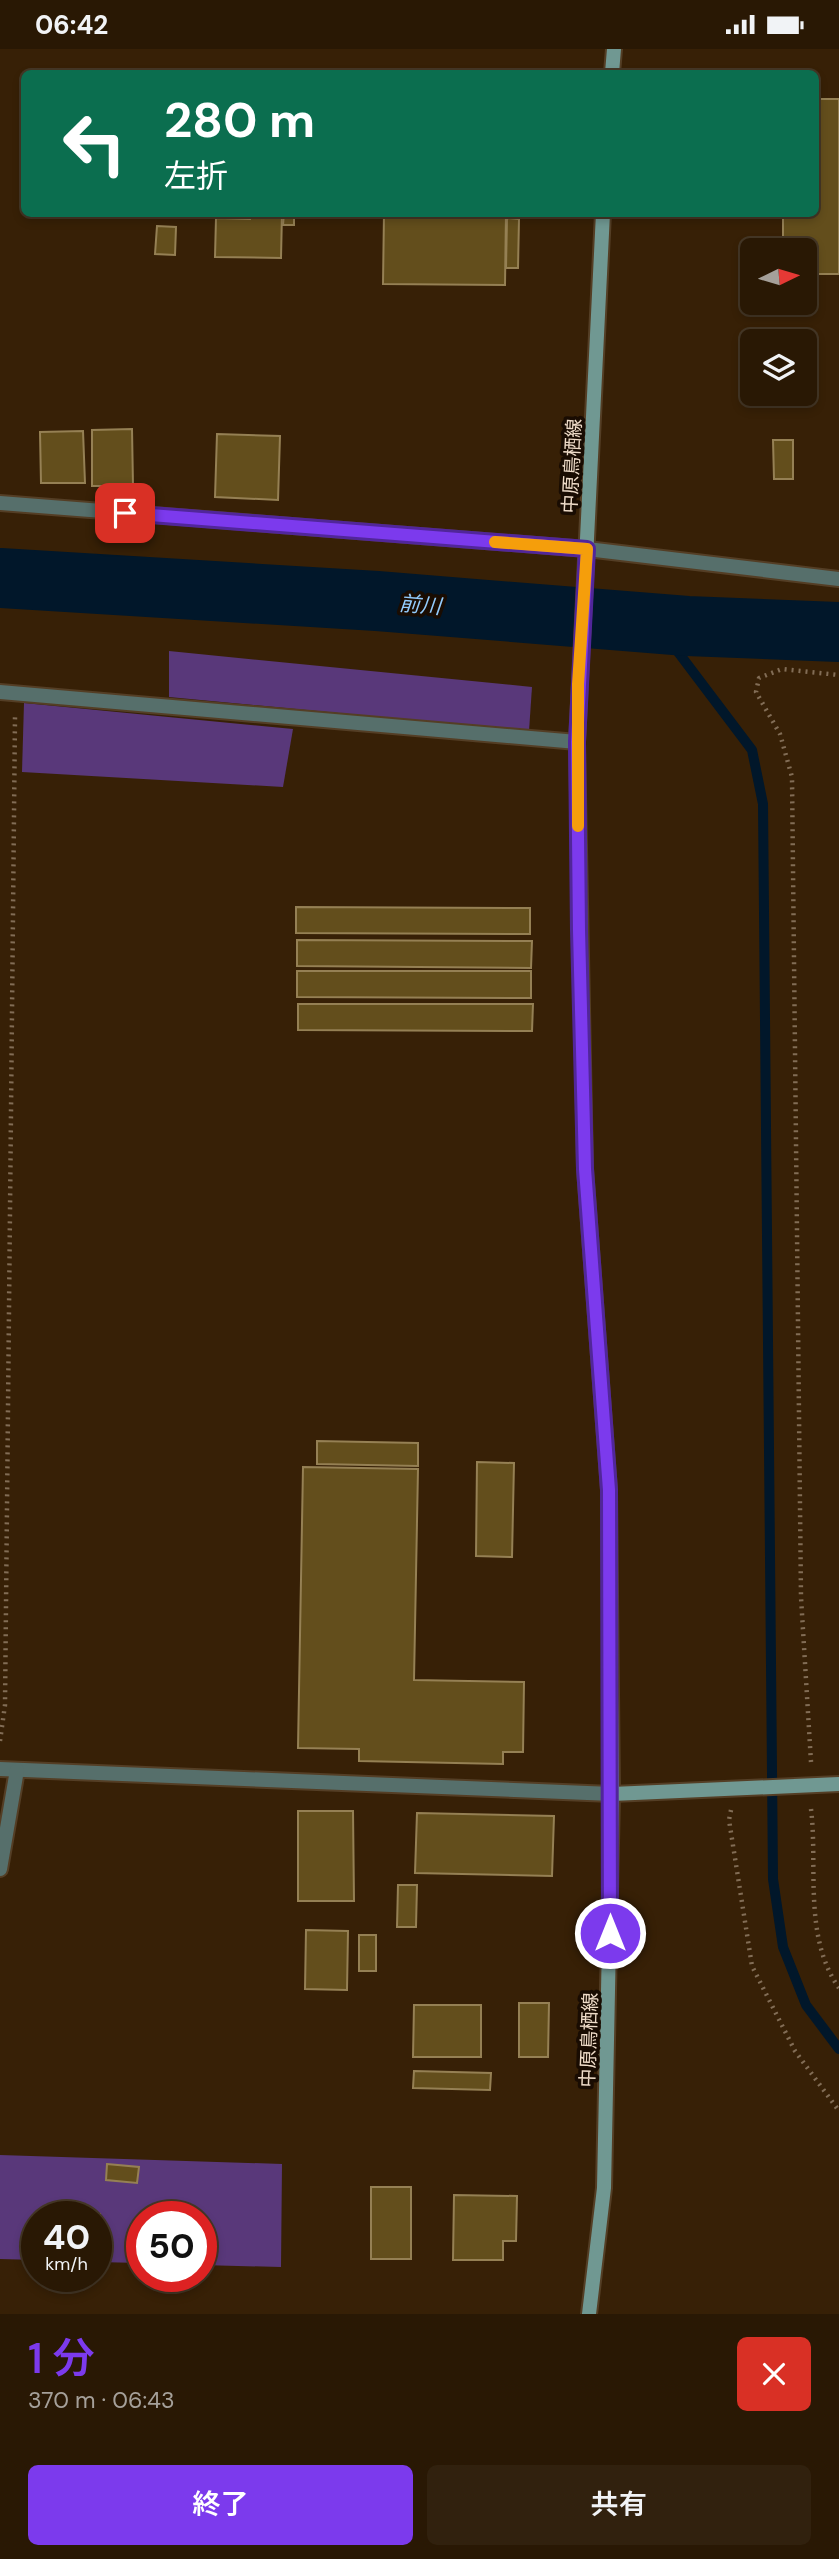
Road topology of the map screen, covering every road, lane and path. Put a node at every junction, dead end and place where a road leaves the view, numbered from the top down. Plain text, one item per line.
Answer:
1 (614, 49) edge
2 (612, 70) edge
3 (603, 217) edge
4 (0, 503) edge
5 (587, 549) junction
6 (839, 579) edge
7 (839, 675) edge
8 (7, 693) edge
9 (577, 742) junction
10 (0, 1741) edge
11 (0, 1769) edge
12 (17, 1770) junction
13 (839, 1784) edge
14 (808, 1786) junction
15 (736, 1789) junction
16 (612, 1794) junction
17 (0, 1868) edge
18 (839, 1988) edge
19 (839, 2111) edge
20 (589, 2314) edge

1 - 2 main road
3 - 5 main road, 中原鳥栖線
4 - 5 street
5 - 6 street
5 - 9 main road, 中原鳥栖線
7 - 14 path
8 - 9 street
8 - 10 path
9 - 16 main road, 中原鳥栖線
11 - 12 street
12 - 16 street
12 - 17 street
13 - 14 main road
14 - 15 main road
14 - 18 path
15 - 16 main road
15 - 19 path
16 - 20 main road, 中原鳥栖線

